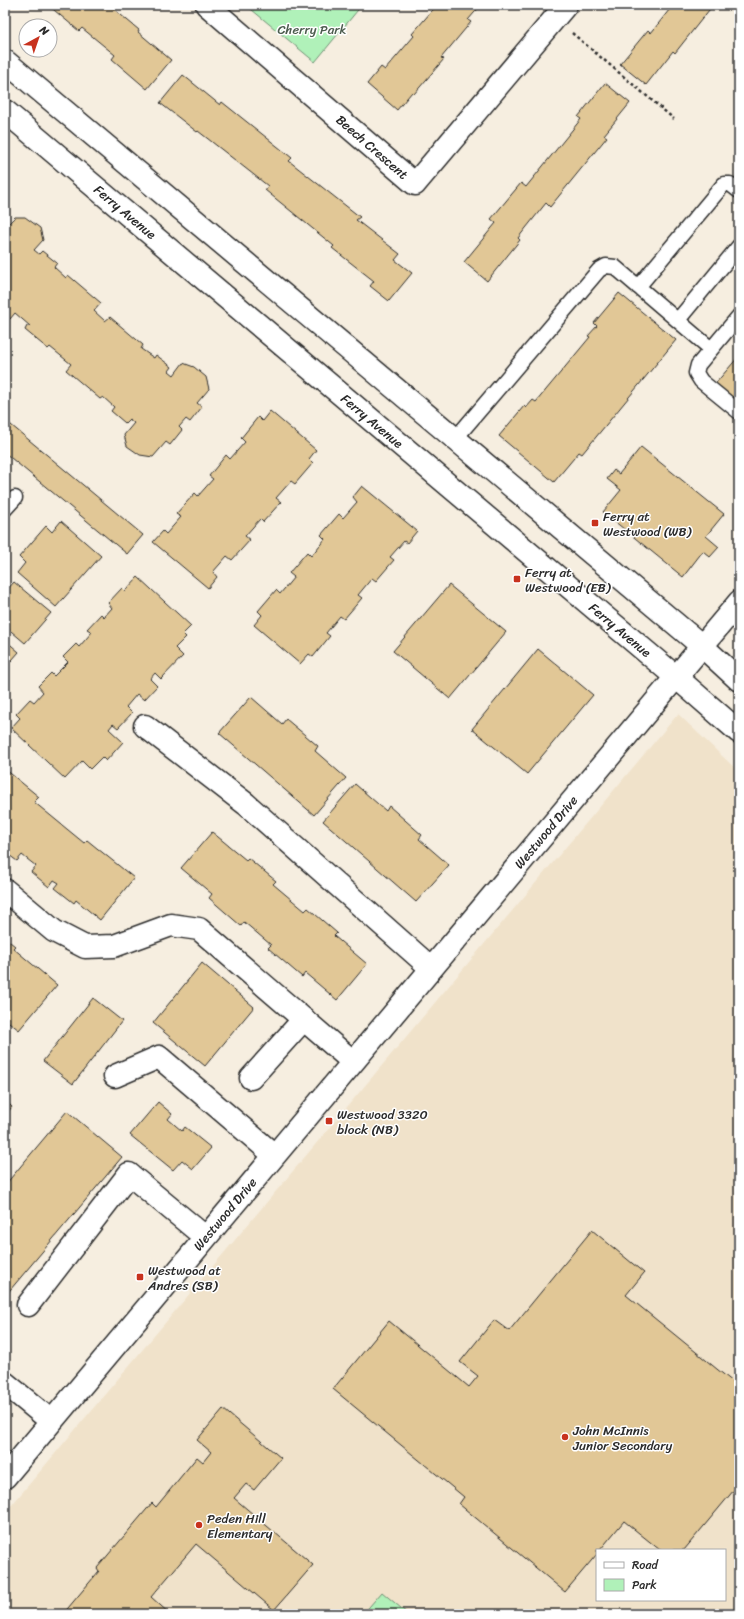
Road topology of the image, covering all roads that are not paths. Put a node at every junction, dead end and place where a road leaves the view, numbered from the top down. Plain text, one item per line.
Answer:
1 (207, 5) edge
2 (561, 12) edge
3 (5, 61) edge
4 (5, 111) edge
5 (739, 191) edge
6 (739, 246) edge
7 (638, 287) junction
8 (739, 316) edge
9 (678, 320) junction
10 (711, 349) junction
11 (739, 412) edge
12 (455, 439) junction
13 (15, 498) dead end
14 (5, 509) edge
15 (739, 602) edge
16 (702, 646) junction
17 (676, 677) junction
18 (739, 680) edge
19 (145, 726) dead end
20 (739, 732) edge
21 (5, 890) edge
22 (431, 968) junction
23 (304, 1019) junction
24 (352, 1061) junction
25 (115, 1076) dead end
26 (251, 1078) dead end
27 (274, 1155) junction
28 (205, 1237) junction
29 (28, 1305) dead end
30 (5, 1383) edge
31 (51, 1421) junction
32 (5, 1477) edge

1 - 2 street, Beech Crescent
3 - 12 street
4 - 17 street, Ferry Avenue
5 - 7 lane
6 - 9 lane
7 - 9 lane
7 - 12 lane
8 - 10 lane
9 - 10 lane
10 - 11 lane
12 - 16 street
13 - 14 lane
15 - 16 street, Westwood Drive
16 - 17 street, Westwood Drive
16 - 18 street
17 - 20 street, Ferry Avenue
17 - 22 street, Westwood Drive
19 - 22 street
21 - 23 street
22 - 24 street, Westwood Drive
23 - 24 street
23 - 26 street
24 - 27 street, Westwood Drive
25 - 27 street
27 - 28 street, Westwood Drive
28 - 29 street
28 - 31 street, Westwood Drive
30 - 31 street
31 - 32 street, Westwood Drive

